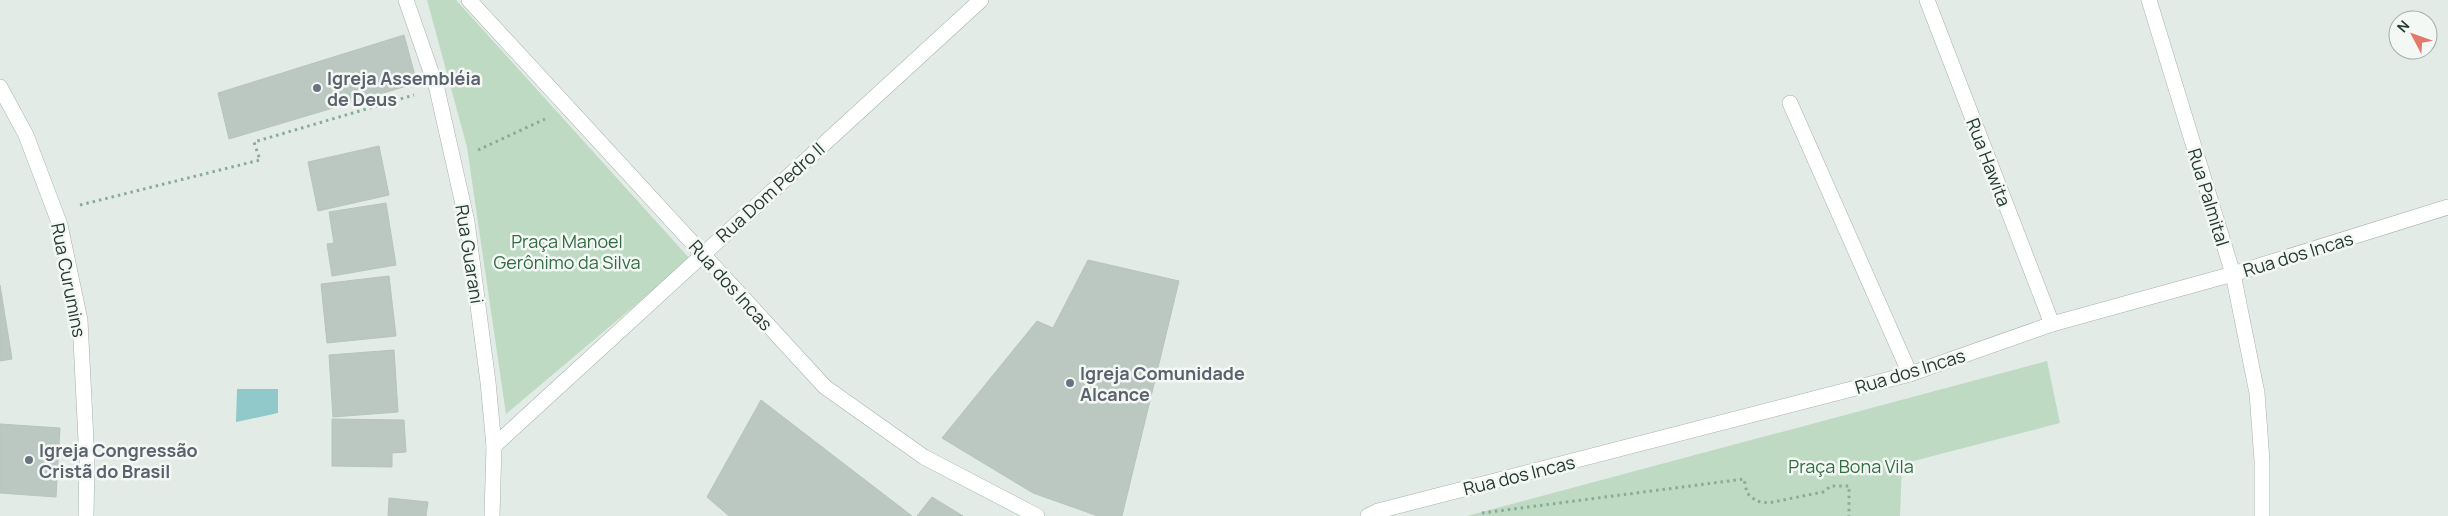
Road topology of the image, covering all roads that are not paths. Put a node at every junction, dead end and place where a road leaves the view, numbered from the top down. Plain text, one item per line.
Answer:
1 (406, 0) edge
2 (469, 0) edge
3 (981, 0) edge
4 (1927, 0) edge
5 (2149, 0) edge
6 (0, 87) edge
7 (1790, 104) dead end
8 (2448, 208) edge
9 (703, 254) junction
10 (2233, 274) junction
11 (2052, 324) junction
12 (1910, 374) junction
13 (494, 446) junction
14 (86, 516) edge
15 (492, 516) edge
16 (1037, 516) edge
17 (1368, 516) edge
18 (2262, 516) edge

1 - 13 street, Rua Guarani
2 - 9 street, Rua dos Incas
3 - 9 street, Rua Dom Pedro II
4 - 11 street, Rua Hawita
5 - 10 street, Rua Palmital
6 - 14 street, Rua Curumins
7 - 12 street
8 - 10 street, Rua dos Incas
9 - 13 street, Rua Dom Pedro II
9 - 16 street, Rua dos Incas
10 - 11 street, Rua dos Incas
10 - 18 street, Rua Palmital
11 - 12 street, Rua dos Incas
12 - 17 street, Rua dos Incas
13 - 15 street, Rua Guarani

